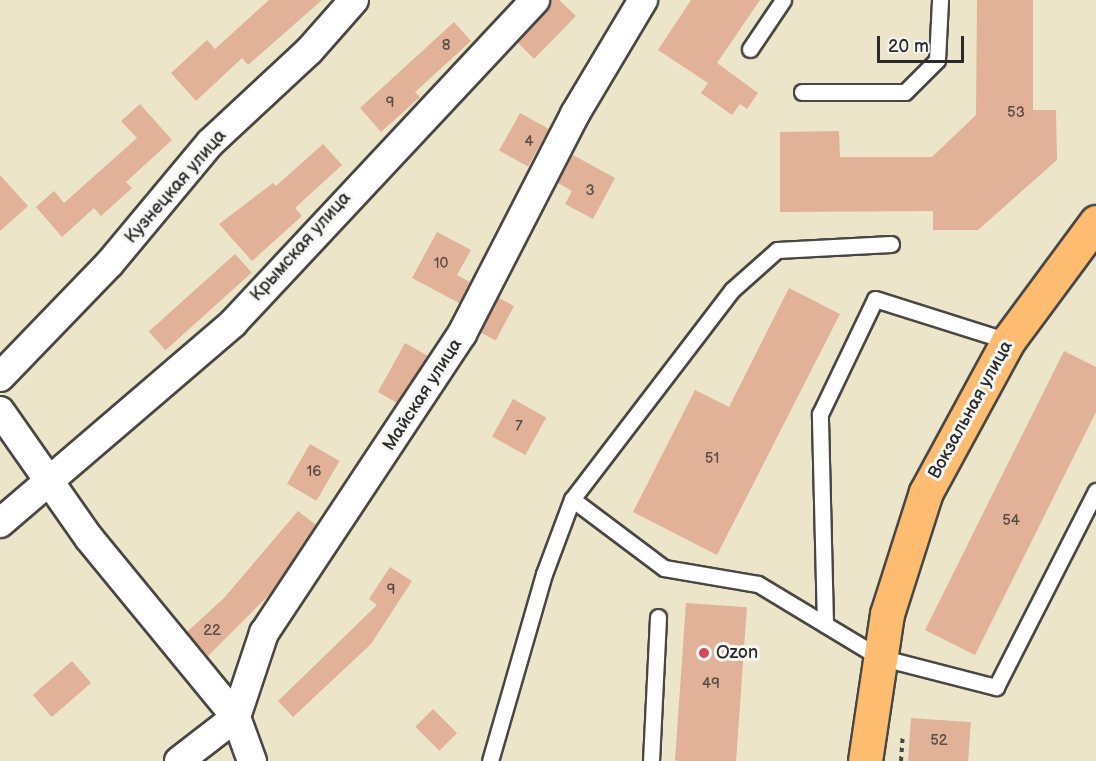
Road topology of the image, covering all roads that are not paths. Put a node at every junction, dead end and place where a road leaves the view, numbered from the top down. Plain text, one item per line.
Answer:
1 (354, 0) edge
2 (535, 0) edge
3 (783, 0) edge
4 (940, 0) edge
5 (639, 1) edge
6 (750, 49) dead end
7 (802, 92) dead end
8 (1096, 222) edge
9 (891, 244) dead end
10 (1008, 341) junction
11 (0, 377) edge
12 (0, 411) edge
13 (51, 477) junction
14 (1096, 491) edge
15 (572, 499) junction
16 (0, 523) edge
17 (658, 617) dead end
18 (825, 624) junction
19 (879, 657) junction
20 (236, 717) junction
21 (179, 761) edge
22 (252, 761) edge
23 (490, 761) edge
24 (651, 761) edge
25 (865, 761) edge

1 - 11 street, Кузнецкая улица
2 - 13 street, Крымская улица
3 - 6 lane
4 - 7 lane
5 - 20 street, Майская улица
8 - 10 main road, Вокзальная улица
9 - 15 lane
10 - 18 lane
10 - 19 main road, Вокзальная улица
12 - 13 street
13 - 16 street, Крымская улица
13 - 20 street
14 - 19 lane
15 - 18 lane
15 - 23 lane
17 - 24 lane
18 - 19 lane
19 - 25 main road, Вокзальная улица
20 - 21 street
20 - 22 street

